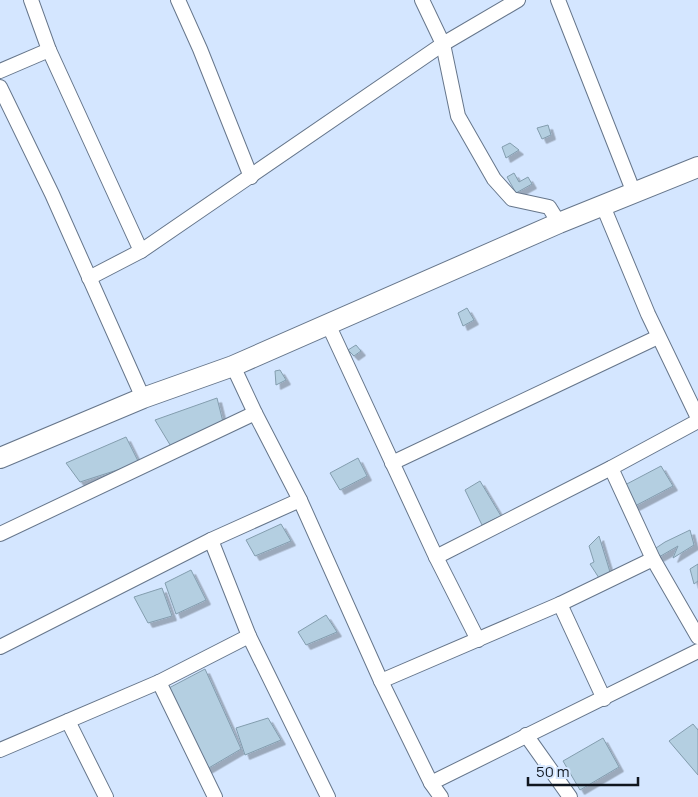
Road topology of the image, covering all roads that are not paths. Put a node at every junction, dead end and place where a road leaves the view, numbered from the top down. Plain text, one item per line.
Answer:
1 (31, 0) edge
2 (178, 0) edge
3 (422, 0) edge
4 (518, 0) edge
5 (558, 0) edge
6 (443, 44) junction
7 (48, 50) junction
8 (0, 71) edge
9 (0, 87) edge
10 (698, 167) edge
11 (251, 177) junction
12 (634, 193) junction
13 (603, 206) junction
14 (559, 223) junction
15 (141, 251) junction
16 (89, 278) junction
17 (328, 324) junction
18 (658, 337) junction
19 (233, 366) junction
20 (143, 398) junction
21 (255, 413) junction
22 (698, 419) edge
23 (0, 457) edge
24 (392, 463) junction
25 (611, 468) junction
26 (300, 500) junction
27 (0, 534) edge
28 (211, 540) junction
29 (436, 558) junction
30 (653, 559) junction
31 (560, 604) junction
32 (249, 636) junction
33 (698, 637) edge
34 (478, 640) junction
35 (0, 647) edge
36 (698, 651) edge
37 (381, 681) junction
38 (159, 682) junction
39 (604, 699) junction
40 (68, 720) junction
41 (526, 735) junction
42 (0, 750) edge
43 (431, 782) junction
44 (106, 797) edge
45 (215, 797) edge
46 (328, 797) edge
47 (441, 797) edge
48 (570, 797) edge

1 - 7 street
2 - 11 street
3 - 6 street
4 - 6 street
5 - 12 street
6 - 11 street
6 - 14 street
7 - 8 street
7 - 15 street
9 - 16 street
10 - 12 street
11 - 15 street
12 - 13 street
13 - 14 street
13 - 18 street
14 - 17 street
15 - 16 street
16 - 20 street
17 - 19 street
17 - 24 street
18 - 22 street
18 - 24 street
19 - 20 street
19 - 21 street
20 - 23 street
21 - 26 street
21 - 27 street
22 - 25 street
24 - 29 street
25 - 29 street
25 - 30 street
26 - 28 street
26 - 37 street
28 - 32 street
28 - 35 street
29 - 34 street
30 - 31 street
30 - 33 street
31 - 34 street
31 - 39 street
32 - 38 street
32 - 46 street
34 - 37 street
36 - 39 street
37 - 43 street
38 - 40 street
38 - 45 street
39 - 41 street
40 - 42 street
40 - 44 street
41 - 43 street
41 - 48 street
43 - 47 street

